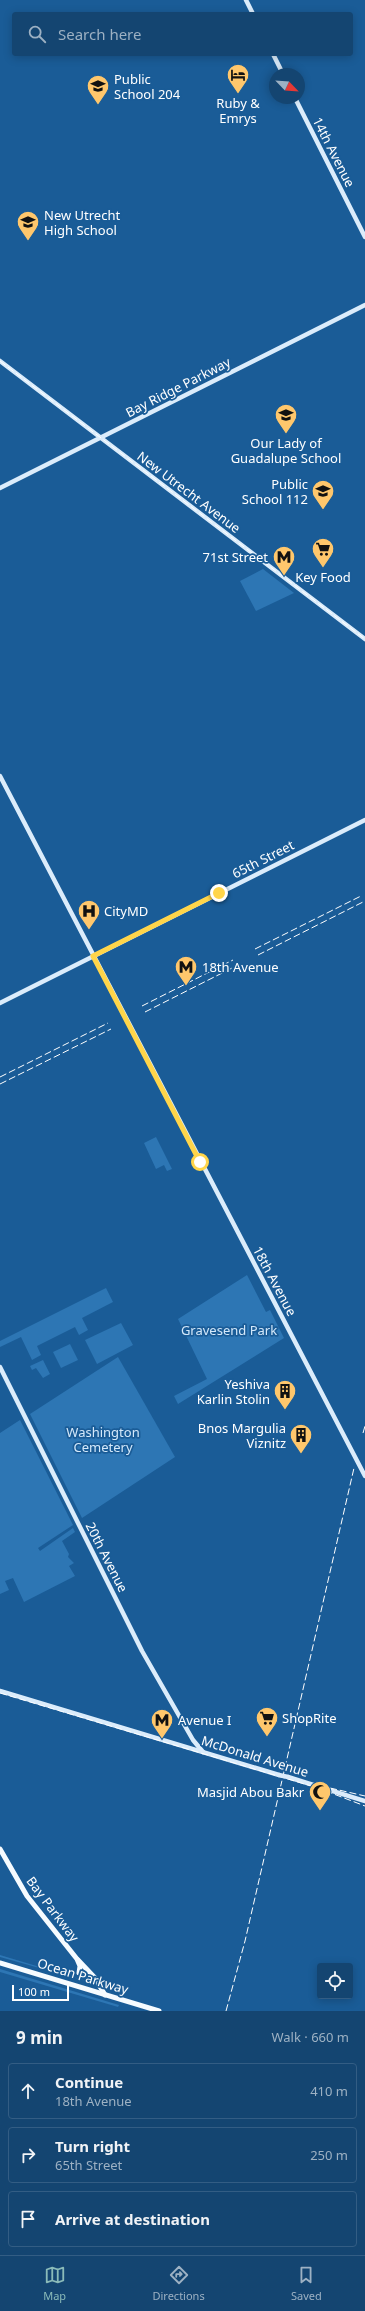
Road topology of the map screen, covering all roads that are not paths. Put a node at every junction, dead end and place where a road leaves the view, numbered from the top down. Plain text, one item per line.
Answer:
1 (246, 0) edge
2 (252, 12) edge
3 (274, 56) edge
4 (280, 68) edge
5 (298, 104) edge
6 (365, 237) edge
7 (365, 305) edge
8 (0, 361) edge
9 (100, 438) junction
10 (0, 488) edge
11 (365, 639) edge
12 (0, 776) edge
13 (365, 820) edge
14 (93, 956) junction
15 (0, 1003) edge
16 (0, 1367) edge
17 (365, 1476) edge
18 (0, 1691) edge
19 (203, 1752) junction
20 (365, 1801) edge
21 (0, 1849) edge
22 (77, 1959) junction
23 (0, 1963) edge
24 (79, 1974) dead end
25 (105, 1995) junction
26 (159, 2011) edge

1 - 2 street
3 - 4 street
5 - 6 street, 14th Avenue
7 - 9 street, Bay Ridge Parkway
8 - 9 street, New Utrecht Avenue
9 - 10 street, Bay Ridge Parkway
9 - 11 street, New Utrecht Avenue
12 - 14 street, 18th Avenue
13 - 14 street, 65th Street
14 - 15 street, 65th Street
14 - 17 street, 18th Avenue
16 - 19 street, 20th Avenue
18 - 19 street, McDonald Avenue
19 - 20 street, McDonald Avenue, bridge
21 - 22 main road, Bay Parkway
22 - 24 main road, Bay Parkway
22 - 25 main road, Bay Parkway
23 - 25 main road, Ocean Parkway
25 - 26 main road, Ocean Parkway

